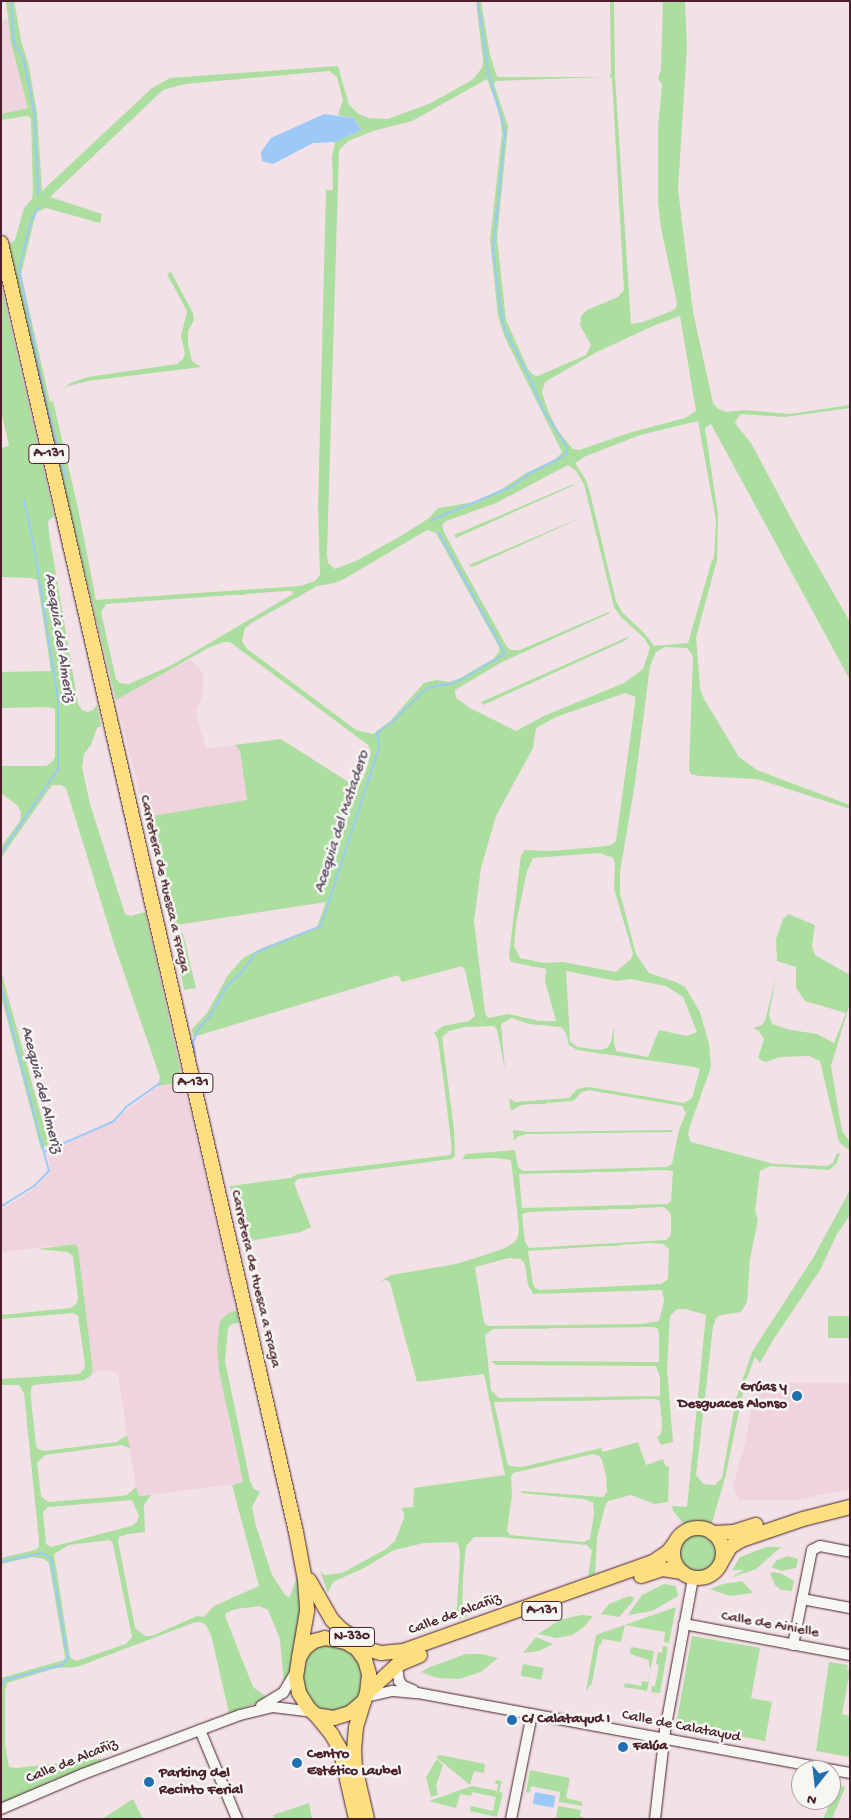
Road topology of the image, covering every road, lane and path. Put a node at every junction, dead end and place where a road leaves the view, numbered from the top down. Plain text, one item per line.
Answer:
1 (1, 243) edge
2 (850, 1497) edge
3 (850, 1507) edge
4 (296, 1532) junction
5 (713, 1533) junction
6 (675, 1543) junction
7 (850, 1552) edge
8 (722, 1562) junction
9 (687, 1575) junction
10 (309, 1580) junction
11 (802, 1599) junction
12 (850, 1608) edge
13 (684, 1624) junction
14 (348, 1644) junction
15 (423, 1644) junction
16 (794, 1645) junction
17 (850, 1655) edge
18 (297, 1664) junction
19 (397, 1665) junction
20 (418, 1692) junction
21 (366, 1697) junction
22 (314, 1713) junction
23 (532, 1714) junction
24 (240, 1715) junction
25 (200, 1730) junction
26 (664, 1739) junction
27 (681, 1742) junction
28 (662, 1761) junction
29 (850, 1773) edge
30 (1, 1809) edge
31 (237, 1819) edge
32 (356, 1819) edge
33 (367, 1819) edge
34 (511, 1819) edge
35 (655, 1819) edge

1 - 4 main road, Carretera de Huesca a Fraga / A-131
2 - 5 main road, A-131
3 - 8 main road, A-131
4 - 10 main road, Carretera de Huesca a Fraga / A-131
4 - 18 main road, Carretera de Huesca a Fraga / A-131
5 - 6 main road, A-131
5 - 8 main road
6 - 9 main road
6 - 15 main road, Calle de Alcañiz / A-131
7 - 11 street
8 - 9 main road, A-131
9 - 13 street
9 - 19 main road, Calle de Alcañiz / A-131
10 - 14 main road, Carretera de Huesca a Fraga / A-131
10 - 15 main road, N-330
11 - 12 street
11 - 16 street
13 - 16 street, Calle de Ainielle
13 - 26 street
14 - 15 main road, Calle de Alcañiz / A-131
14 - 18 main road, A-131
14 - 21 main road, A-131
16 - 17 street, Calle de Ainielle
18 - 22 main road, A-131
18 - 24 street, Calle de Alcañiz
19 - 20 street, Calle de Calatayud
19 - 21 main road, Calle de Alcañiz / A-131
20 - 21 street, Calle de Calatayud
20 - 23 street, Calle de Calatayud
21 - 22 main road, A-131
21 - 33 main road
22 - 24 street, Calle de Alcañiz
22 - 32 main road
23 - 26 street, Calle de Calatayud
23 - 34 street
24 - 25 street, Calle de Alcañiz
25 - 30 street, Calle de Alcañiz
25 - 31 street
26 - 27 street, Calle de Calatayud
26 - 28 street
27 - 28 street
27 - 29 street, Calle de Calatayud
28 - 35 street

